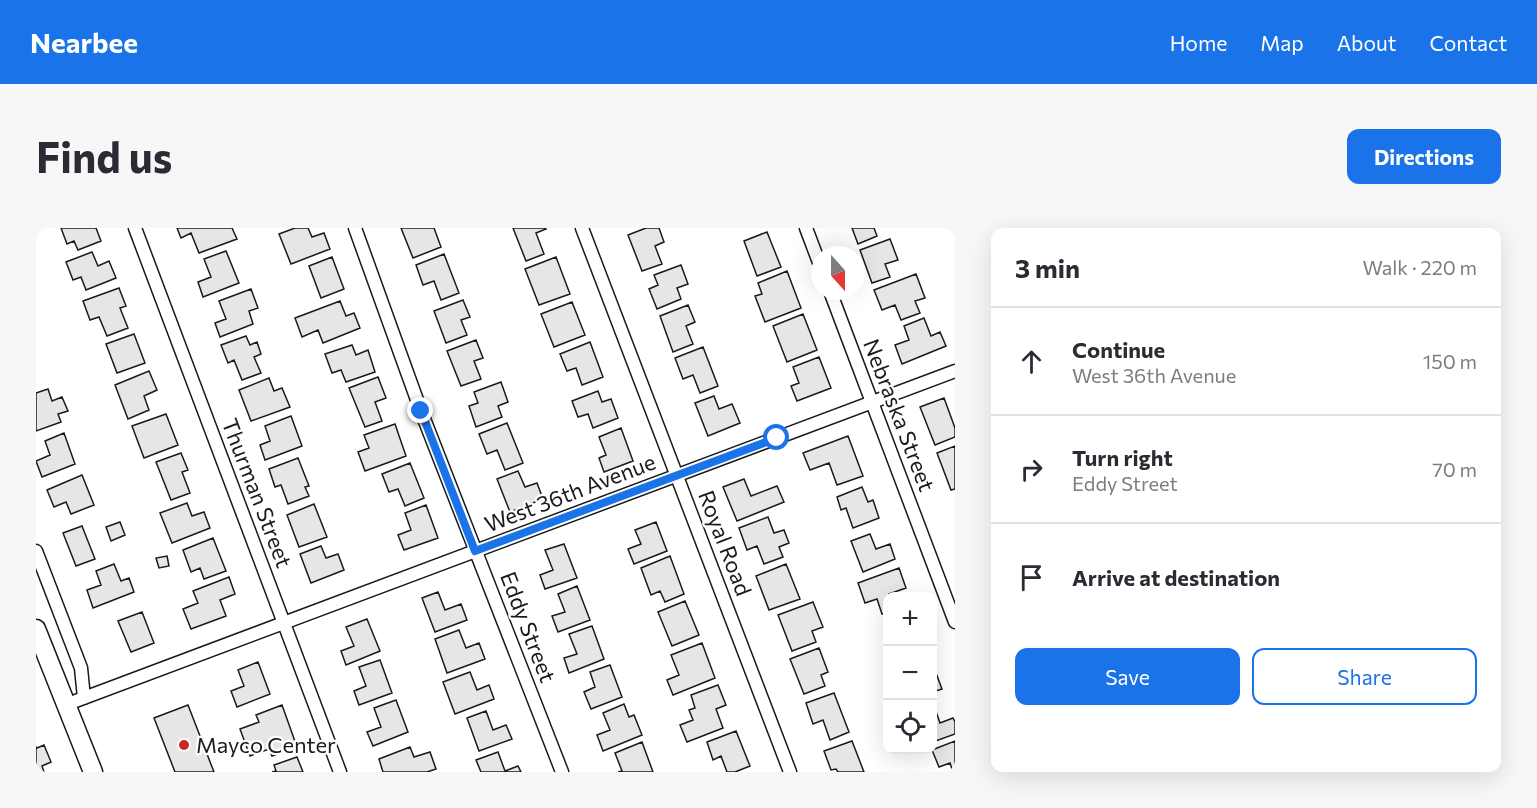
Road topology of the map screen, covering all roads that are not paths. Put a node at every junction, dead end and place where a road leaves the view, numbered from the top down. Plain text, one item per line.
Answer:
1 (135, 228) edge
2 (354, 228) edge
3 (582, 228) edge
4 (806, 228) edge
5 (813, 246) edge
6 (833, 300) edge
7 (955, 370) edge
8 (872, 402) junction
9 (677, 475) junction
10 (36, 551) edge
11 (475, 551) junction
12 (955, 622) edge
13 (284, 623) junction
14 (36, 628) edge
15 (84, 698) junction
16 (65, 705) junction
17 (93, 772) edge
18 (340, 772) edge
19 (562, 772) edge
20 (790, 772) edge

1 - 13 street, Thurman Street
2 - 11 street, Eddy Street
3 - 9 street, Royal Road
4 - 5 street
6 - 8 street, Nebraska Street
7 - 8 street, West 36th Avenue
8 - 9 street, West 36th Avenue
8 - 12 street, Nebraska Street
9 - 11 street, West 36th Avenue
9 - 20 street, Royal Road
10 - 15 street
11 - 13 street, West 36th Avenue
11 - 19 street, Eddy Street
13 - 15 street, West 36th Avenue
13 - 18 street, Thurman Street
14 - 16 main road
15 - 16 street, West 36th Avenue
16 - 17 main road

